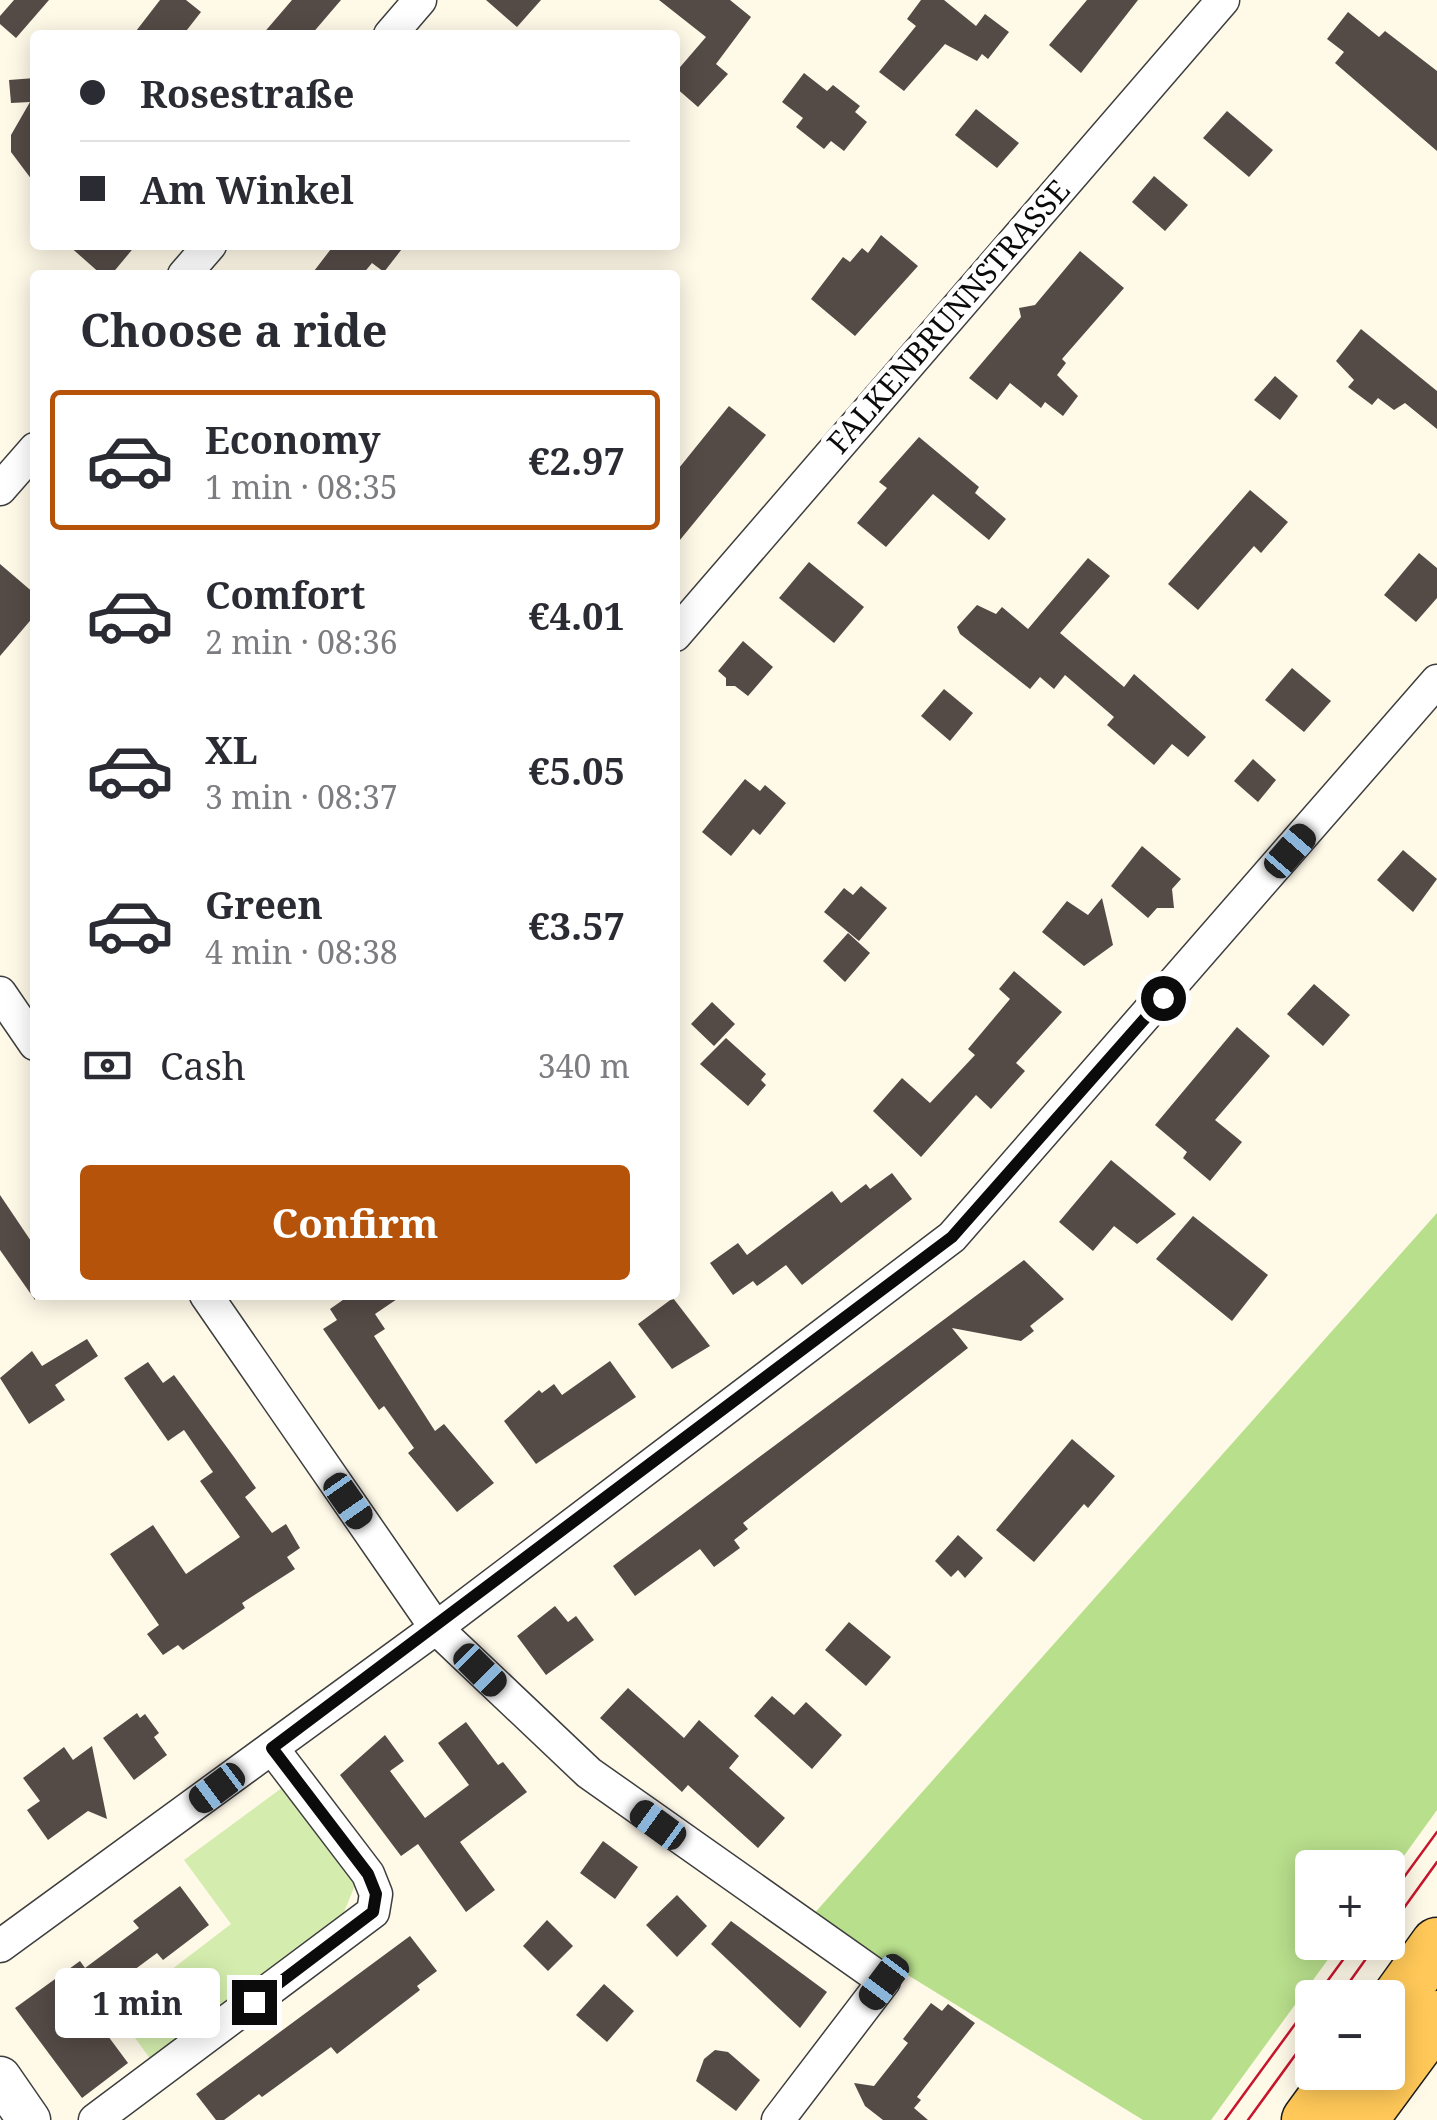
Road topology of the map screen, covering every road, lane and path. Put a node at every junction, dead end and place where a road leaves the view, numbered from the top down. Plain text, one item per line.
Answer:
1 (420, 0) edge
2 (1223, 0) edge
3 (394, 30) edge
4 (206, 250) edge
5 (188, 270) edge
6 (30, 455) edge
7 (0, 490) edge
8 (680, 629) edge
9 (1437, 681) edge
10 (0, 994) edge
11 (30, 1037) edge
12 (209, 1300) edge
13 (436, 1628) junction
14 (272, 1748) junction
15 (1437, 1944) edge
16 (0, 1946) edge
17 (1405, 1988) edge
18 (1437, 2017) edge
19 (0, 2078) edge
20 (1330, 2090) edge
21 (29, 2120) edge
22 (96, 2120) edge
23 (778, 2120) edge
24 (1308, 2120) edge
25 (1361, 2120) edge

1 - 3 street
2 - 8 street, FALKENBRUNNSTRASSE
4 - 5 street
6 - 7 street
9 - 13 street
10 - 11 street
12 - 13 street
13 - 14 street
13 - 23 street
14 - 16 street
14 - 22 street
15 - 17 main road
18 - 25 main road
19 - 21 street
20 - 24 main road

